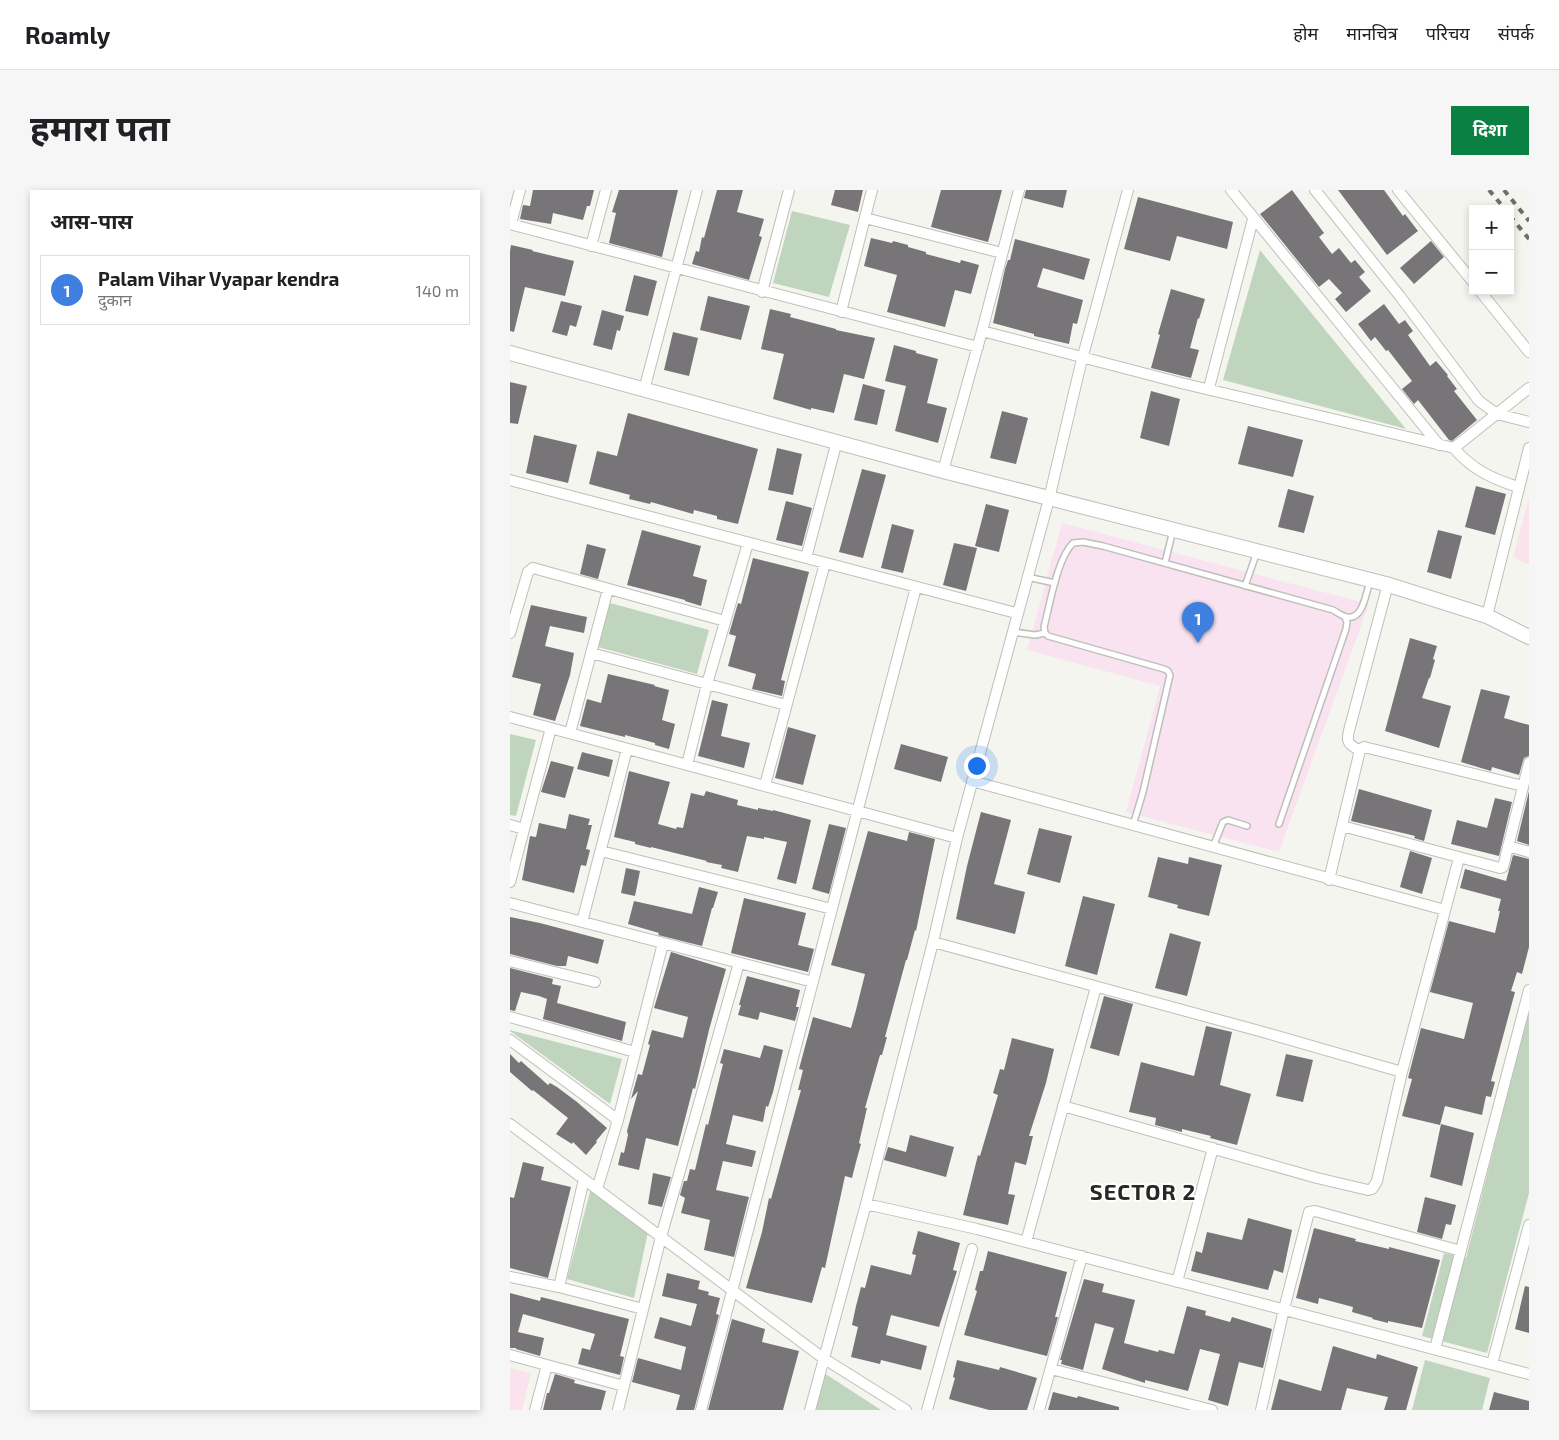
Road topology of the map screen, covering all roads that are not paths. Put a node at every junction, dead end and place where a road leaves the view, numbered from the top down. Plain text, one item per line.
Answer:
1 (520, 190) edge
2 (606, 190) edge
3 (697, 190) edge
4 (789, 190) edge
5 (872, 190) edge
6 (1019, 190) edge
7 (1128, 190) edge
8 (1231, 190) edge
9 (1315, 190) edge
10 (1398, 190) edge
11 (865, 218) junction
12 (1253, 218) junction
13 (510, 224) edge
14 (591, 246) junction
15 (1002, 253) junction
16 (677, 269) junction
17 (1469, 277) edge
18 (762, 292) junction
19 (1483, 295) edge
20 (842, 312) junction
21 (982, 331) junction
22 (978, 347) junction
23 (1529, 352) edge
24 (510, 353) edge
25 (1083, 356) junction
26 (1209, 388) junction
27 (1529, 388) edge
28 (644, 390) junction
29 (1497, 414) junction
30 (1529, 422) edge
31 (837, 441) junction
32 (1439, 445) junction
33 (1454, 448) junction
34 (1529, 448) edge
35 (943, 471) junction
36 (510, 480) edge
37 (1518, 487) junction
38 (1049, 499) junction
39 (1173, 530) junction
40 (748, 542) junction
41 (1257, 551) junction
42 (806, 558) junction
43 (825, 563) junction
44 (1165, 563) junction
45 (1027, 577) junction
46 (1370, 580) junction
47 (1055, 583) junction
48 (1388, 584) junction
49 (1245, 586) junction
50 (916, 587) junction
51 (608, 589) junction
52 (1016, 613) junction
53 (1487, 616) junction
54 (1345, 617) junction
55 (725, 621) junction
56 (1013, 632) junction
57 (1045, 632) junction
58 (510, 633) edge
59 (1529, 637) edge
60 (591, 653) junction
61 (707, 684) junction
62 (786, 705) junction
63 (510, 717) edge
64 (550, 728) junction
65 (570, 733) junction
66 (627, 749) junction
67 (1360, 750) junction
68 (1529, 763) edge
69 (687, 765) junction
70 (972, 781) junction
71 (765, 785) junction
72 (1523, 786) junction
73 (858, 810) junction
74 (1280, 824) dead end
75 (510, 825) edge
76 (1133, 825) junction
77 (1247, 826) dead end
78 (1342, 826) junction
79 (524, 828) junction
80 (957, 838) junction
81 (1508, 846) junction
82 (1213, 847) junction
83 (601, 851) junction
84 (1529, 852) edge
85 (1459, 858) junction
86 (1329, 880) junction
87 (510, 882) edge
88 (510, 903) edge
89 (832, 909) junction
90 (1445, 910) junction
91 (582, 922) junction
92 (933, 942) junction
93 (663, 943) junction
94 (510, 962) edge
95 (739, 963) junction
96 (595, 982) dead end
97 (813, 982) junction
98 (1096, 987) junction
99 (1529, 990) edge
100 (510, 1017) edge
101 (510, 1040) edge
102 (635, 1052) junction
103 (1402, 1072) junction
104 (1063, 1106) junction
105 (618, 1120) junction
106 (510, 1127) edge
107 (1213, 1148) junction
108 (584, 1179) junction
109 (598, 1189) junction
110 (866, 1204) junction
111 (1529, 1225) edge
112 (661, 1237) junction
113 (1026, 1242) junction
114 (972, 1249) dead end
115 (1461, 1251) junction
116 (1082, 1256) junction
117 (510, 1277) edge
118 (1177, 1282) junction
119 (559, 1287) junction
120 (732, 1290) junction
121 (643, 1309) junction
122 (1284, 1309) junction
123 (1435, 1349) junction
124 (510, 1355) edge
125 (823, 1358) junction
126 (1492, 1364) junction
127 (547, 1365) junction
128 (1051, 1369) junction
129 (1529, 1374) edge
130 (624, 1386) junction
131 (535, 1410) edge
132 (618, 1410) edge
133 (701, 1410) edge
134 (810, 1410) edge
135 (906, 1410) edge
136 (927, 1410) edge
137 (1039, 1410) edge
138 (1212, 1410) edge
139 (1261, 1410) edge

1 - 13 street
2 - 14 street
3 - 16 street
4 - 18 street
5 - 11 street
6 - 15 street
7 - 25 street
8 - 12 street
9 - 29 street
10 - 17 street
11 - 15 street
11 - 20 street
12 - 26 street
12 - 32 street
13 - 14 street
14 - 16 street
15 - 21 street
16 - 18 street
16 - 28 street
18 - 20 street
19 - 23 street
20 - 22 street
21 - 22 street
21 - 25 street
22 - 35 street
24 - 28 street
25 - 26 street
25 - 38 street
26 - 32 street
27 - 29 street
28 - 31 street
29 - 30 street
29 - 33 street
31 - 35 street
31 - 42 street
32 - 33 street
33 - 37 street
34 - 37 street
35 - 38 street
36 - 40 street
37 - 53 street
38 - 39 street
38 - 45 street
39 - 41 street
39 - 44 lane
40 - 42 street
40 - 55 street
41 - 46 street
41 - 49 lane
42 - 43 street
43 - 50 street
43 - 62 street
44 - 47 lane
44 - 49 lane
45 - 47 lane
45 - 52 street
46 - 48 street
46 - 54 lane
47 - 57 lane
48 - 53 street
48 - 67 street
49 - 54 lane
50 - 52 street
50 - 73 street
51 - 55 street
51 - 58 street
51 - 60 street
52 - 56 street
53 - 59 street
54 - 74 lane
55 - 61 street
56 - 57 lane
56 - 70 street
57 - 76 lane
60 - 61 street
60 - 65 street
61 - 62 street
61 - 69 street
62 - 71 street
63 - 64 street
64 - 65 street
64 - 79 street
65 - 66 street
66 - 69 street
66 - 83 street
67 - 72 street
67 - 78 street
68 - 72 street
69 - 71 street
70 - 76 street
70 - 80 street
71 - 73 street
72 - 81 street
73 - 80 street
73 - 89 street
75 - 79 street
76 - 82 street
77 - 82 lane
78 - 85 street
78 - 86 street
79 - 87 street
80 - 92 street
81 - 84 street
81 - 85 street
82 - 86 street
83 - 89 street
83 - 91 street
85 - 90 street
86 - 90 street
88 - 91 street
89 - 97 street
90 - 103 street
91 - 93 street
92 - 98 street
92 - 110 street
93 - 95 street
93 - 102 street
94 - 96 street
95 - 97 street
95 - 112 street
97 - 120 street
98 - 103 street
98 - 104 street
99 - 115 street
100 - 102 street
101 - 105 street
102 - 105 street
103 - 107 street
104 - 107 street
104 - 113 street
105 - 109 street
106 - 108 street
107 - 118 street
108 - 109 street
108 - 119 street
109 - 112 street
110 - 113 street
110 - 125 street
111 - 126 street
112 - 120 street
112 - 121 street
113 - 116 street
114 - 136 street
115 - 122 street
115 - 123 street
116 - 118 street
116 - 128 street
117 - 119 street
118 - 122 street
119 - 121 street
120 - 125 street
120 - 133 street
121 - 130 street
122 - 123 street
122 - 139 street
123 - 126 street
124 - 127 street
125 - 134 street
125 - 135 street
126 - 129 street
127 - 130 street
127 - 131 street
128 - 137 street
128 - 138 street
130 - 132 street

